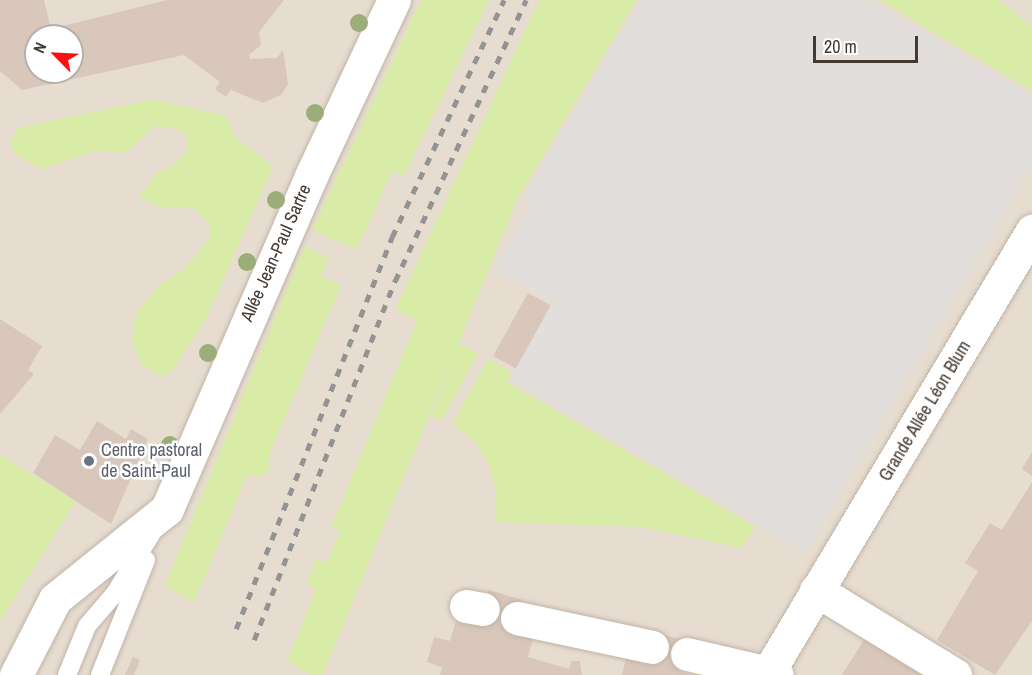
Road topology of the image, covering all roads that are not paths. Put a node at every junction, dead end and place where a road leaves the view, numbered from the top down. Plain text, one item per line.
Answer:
1 (394, 0) edge
2 (1032, 231) edge
3 (167, 509) junction
4 (816, 590) junction
5 (517, 618) dead end
6 (652, 647) dead end
7 (687, 654) dead end
8 (773, 673) edge
9 (16, 675) edge
10 (67, 675) edge
11 (100, 675) edge
12 (955, 675) edge

1 - 3 street, Allée Jean-Paul Sartre
2 - 4 street, Grande Allée Léon Blum
3 - 9 street, Allée Jean-Paul Sartre
3 - 10 lane
3 - 11 lane, Allée Jean-Paul Sartre
4 - 8 street, Grande Allée Léon Blum
4 - 12 street
5 - 6 street
7 - 8 street, Grande Allée Léon Blum

